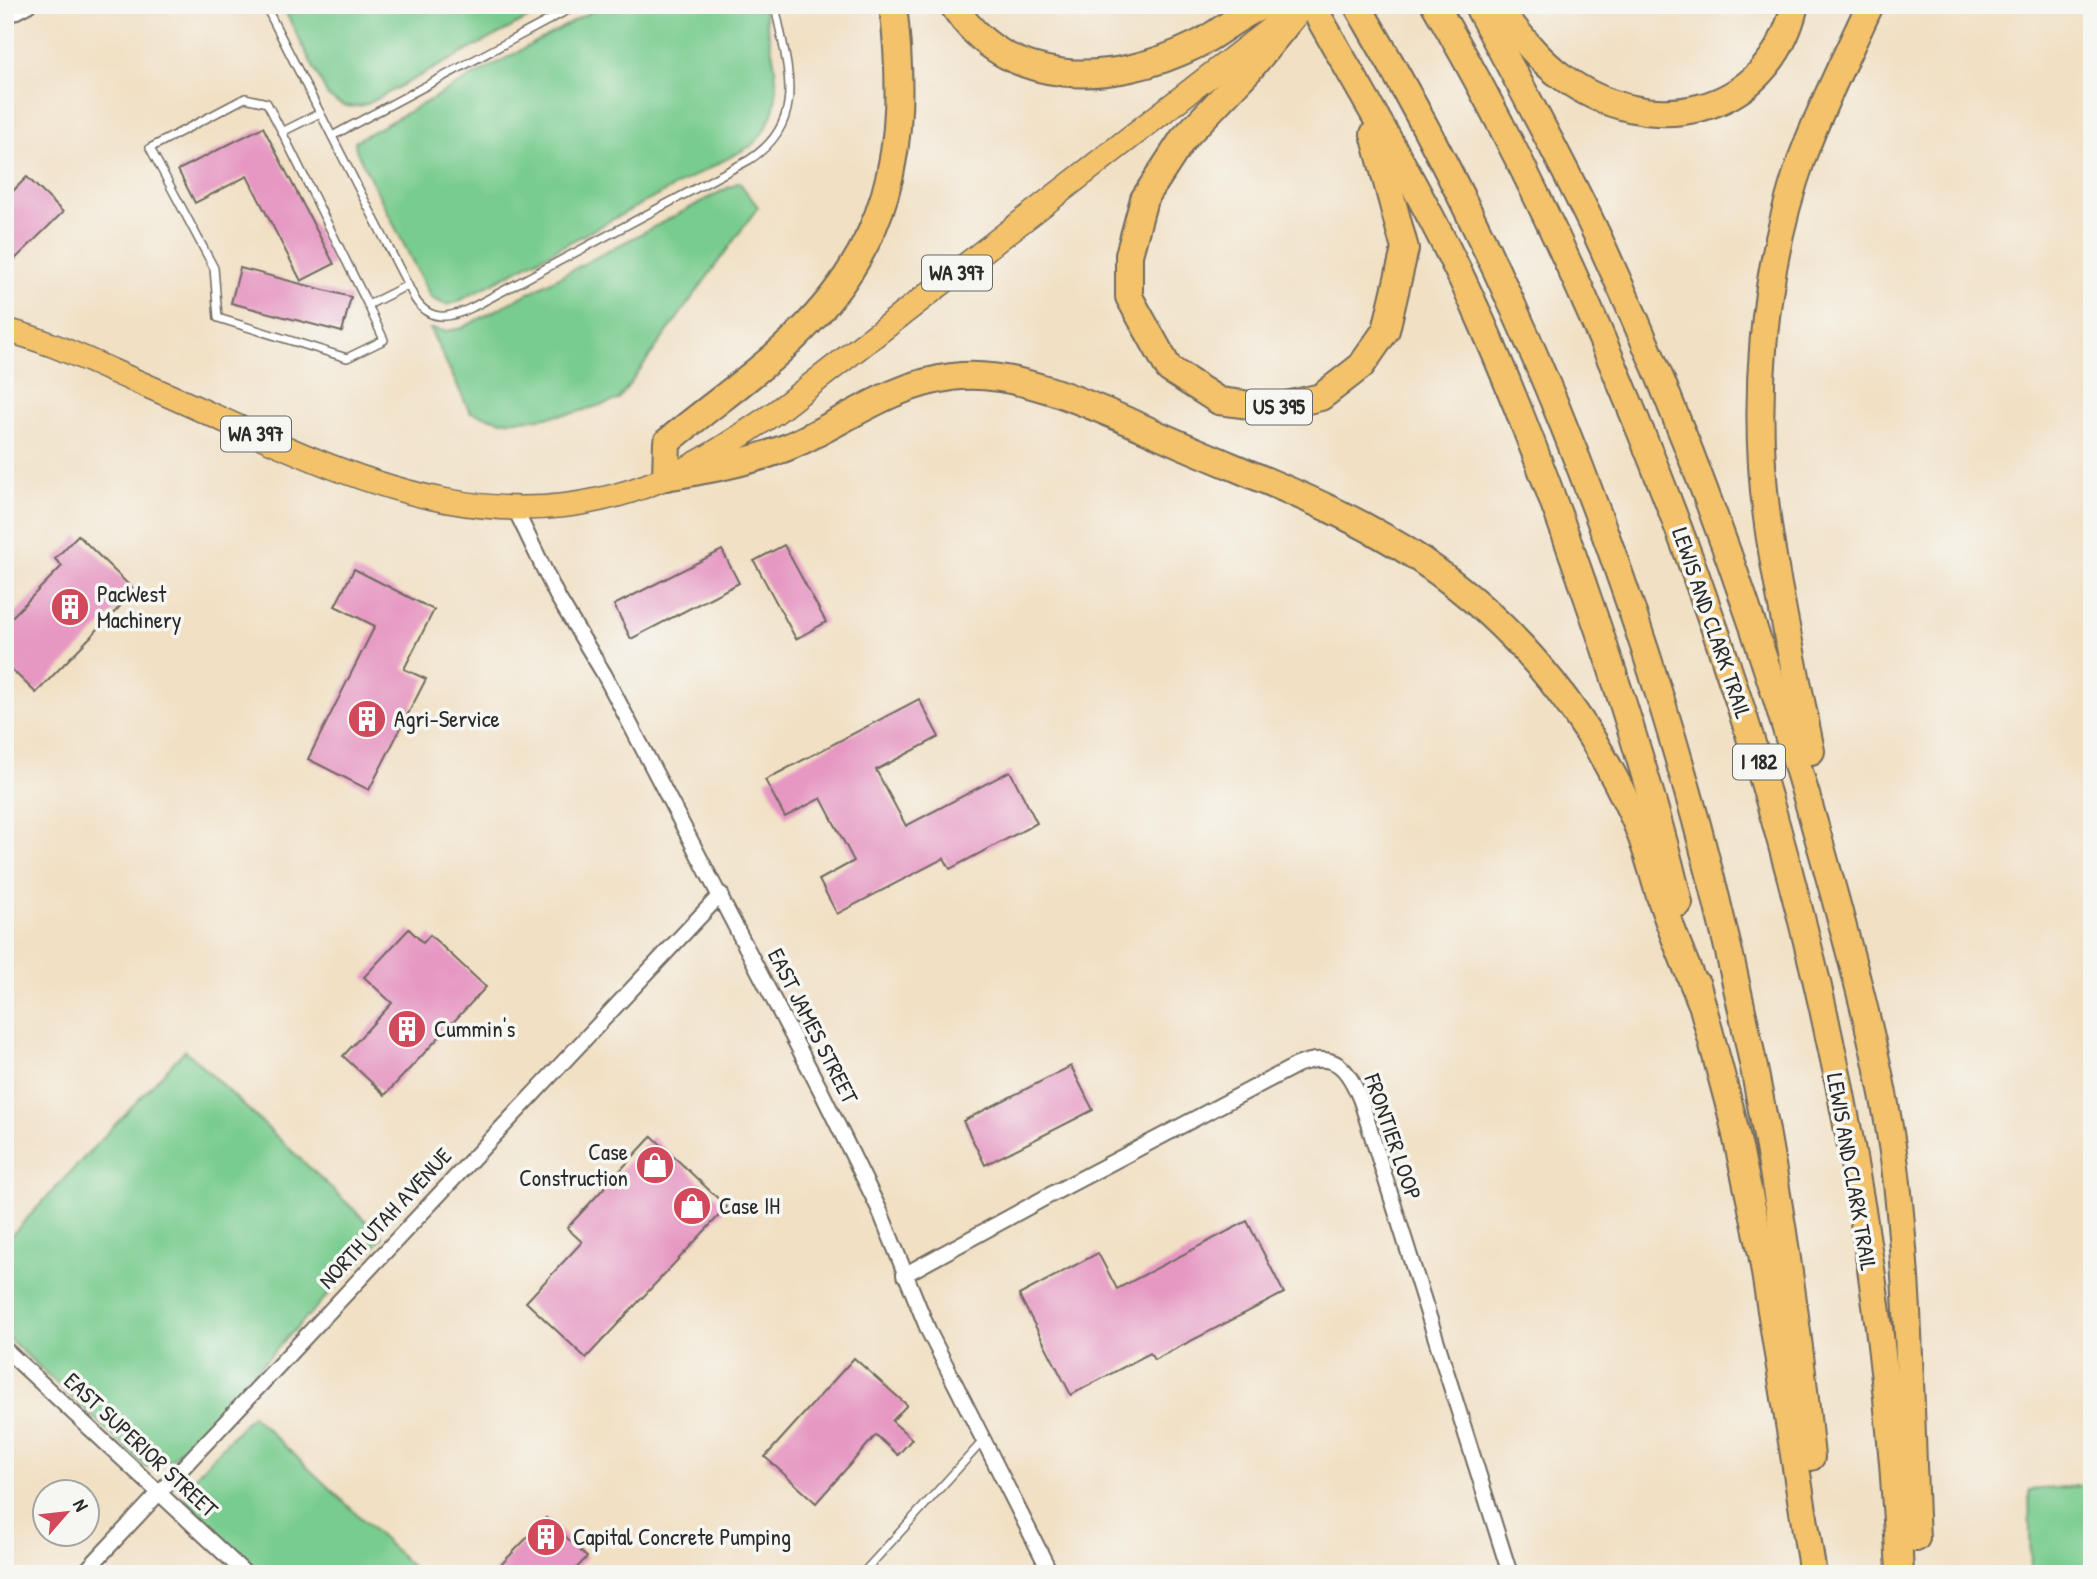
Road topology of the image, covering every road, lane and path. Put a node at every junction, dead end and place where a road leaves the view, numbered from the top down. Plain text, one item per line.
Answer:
1 (28, 5) edge
2 (265, 5) edge
3 (577, 5) edge
4 (775, 5) edge
5 (893, 5) edge
6 (953, 5) edge
7 (1265, 5) edge
8 (1302, 5) edge
9 (1312, 5) edge
10 (1357, 5) edge
11 (1435, 5) edge
12 (1477, 5) edge
13 (1496, 5) edge
14 (1795, 5) edge
15 (1870, 5) edge
16 (5, 17) edge
17 (1243, 63) junction
18 (1353, 77) junction
19 (320, 113) junction
20 (282, 132) junction
21 (332, 136) junction
22 (408, 285) junction
23 (368, 305) junction
24 (5, 330) edge
25 (666, 477) junction
26 (515, 509) junction
27 (721, 894) junction
28 (1835, 897) junction
29 (1701, 1003) junction
30 (904, 1276) junction
31 (5, 1349) edge
32 (983, 1441) junction
33 (159, 1493) junction
34 (83, 1574) edge
35 (246, 1574) edge
36 (862, 1574) edge
37 (1051, 1574) edge
38 (1510, 1574) edge
39 (1815, 1574) edge
40 (1900, 1574) edge
41 (1913, 1574) edge

1 - 16 street
2 - 19 lane
3 - 21 lane
4 - 22 lane
5 - 25 highway
6 - 7 highway
8 - 17 highway, US 395
9 - 18 highway, US 395
10 - 39 highway
11 - 40 highway, LEWIS AND CLARK TRAIL / I 182
12 - 28 highway
13 - 14 highway
15 - 28 highway
17 - 18 highway, US 395
17 - 25 main road, WA 397
18 - 29 highway
19 - 20 lane
19 - 21 lane
20 - 23 lane
20 - 23 lane
21 - 22 lane
22 - 23 lane
24 - 26 main road, WA 397
25 - 26 main road, WA 397
25 - 29 highway
26 - 27 street, EAST JAMES STREET
27 - 30 street, EAST JAMES STREET
27 - 33 street, NORTH UTAH AVENUE
28 - 41 highway
29 - 39 highway
30 - 32 street, EAST JAMES STREET
30 - 38 street, FRONTIER LOOP
31 - 33 street, EAST SUPERIOR STREET
32 - 36 lane
32 - 37 street, EAST JAMES STREET
33 - 34 street, NORTH UTAH AVENUE
33 - 35 street, EAST SUPERIOR STREET

